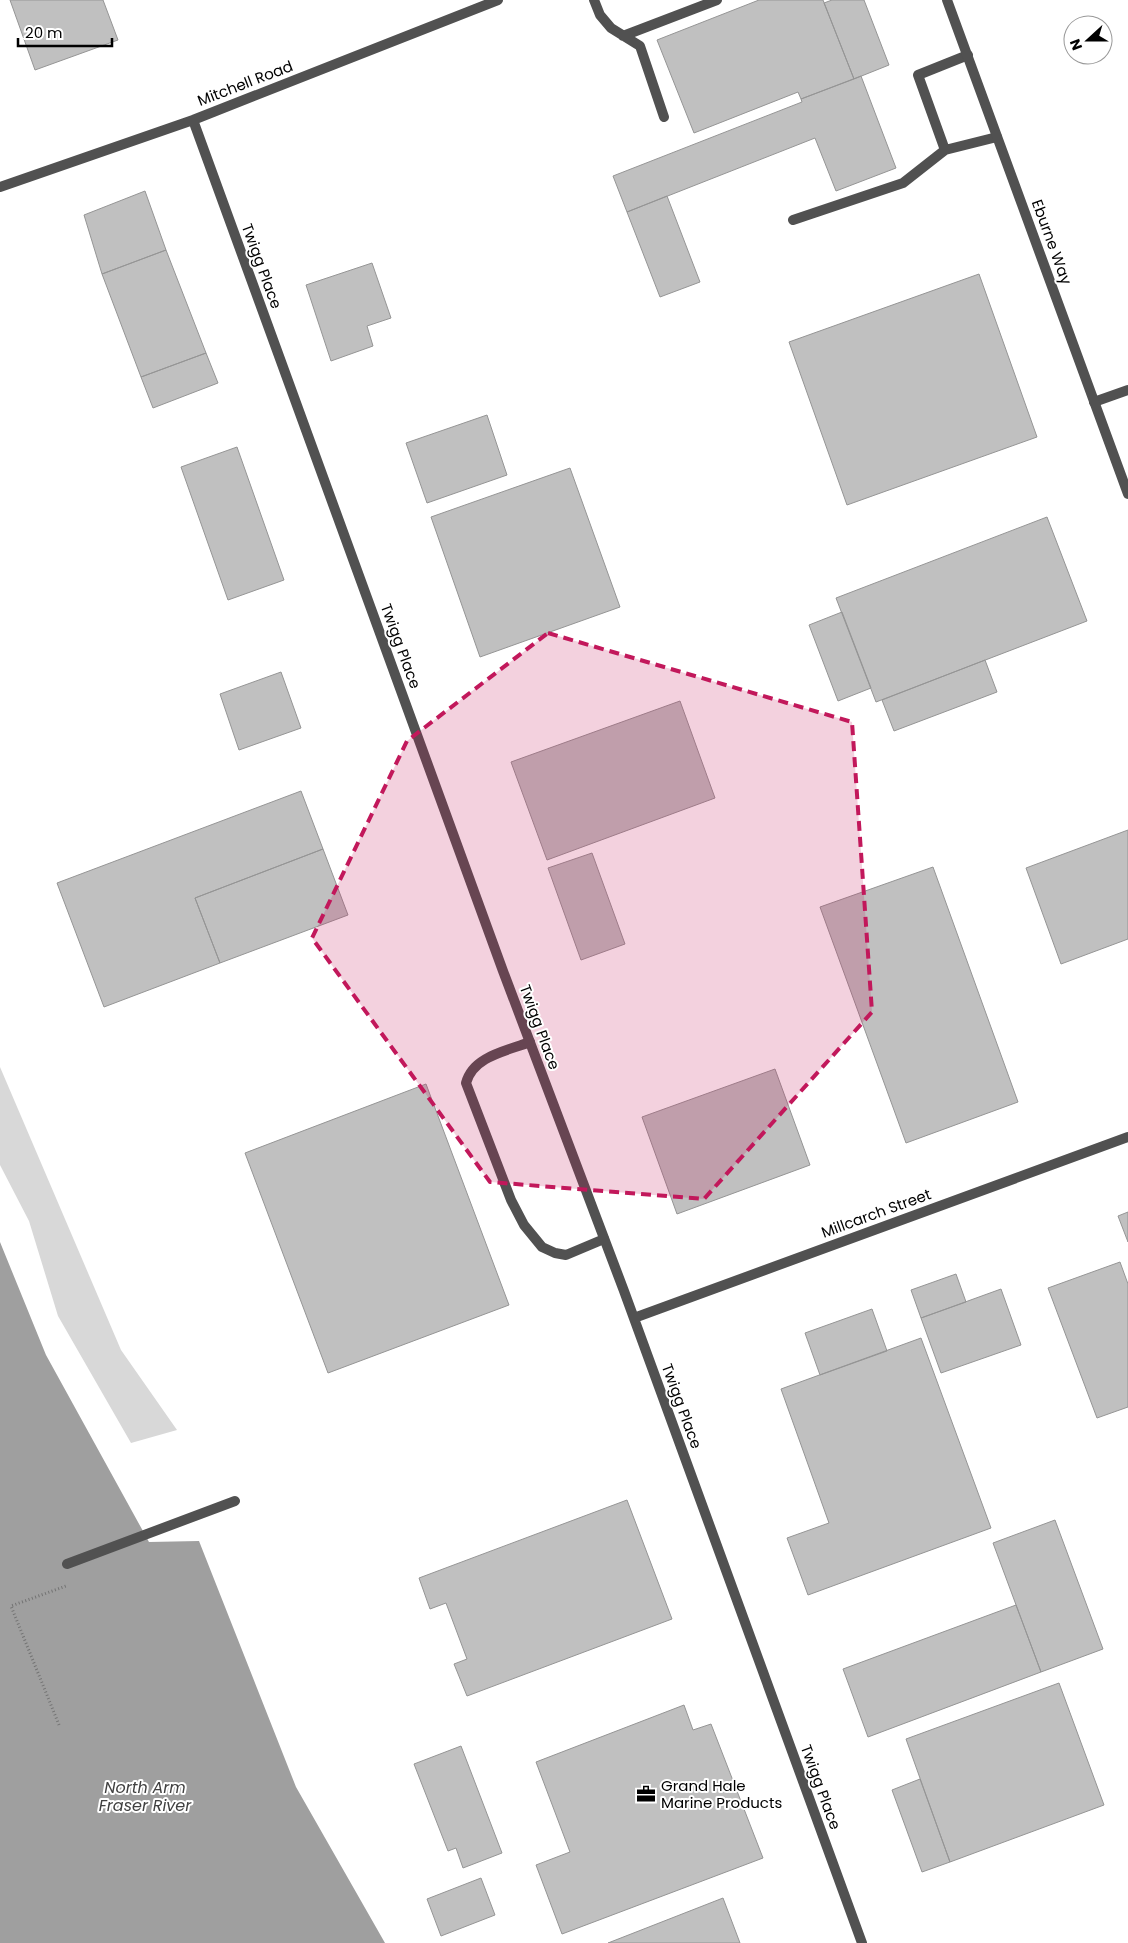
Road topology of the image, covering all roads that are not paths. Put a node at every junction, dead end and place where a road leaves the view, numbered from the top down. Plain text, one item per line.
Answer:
1 (498, 0) edge
2 (594, 0) edge
3 (717, 0) edge
4 (947, 0) edge
5 (623, 36) junction
6 (968, 55) junction
7 (664, 117) dead end
8 (193, 120) junction
9 (997, 137) junction
10 (945, 150) junction
11 (0, 187) edge
12 (793, 220) dead end
13 (1128, 390) edge
14 (1094, 402) junction
15 (1128, 494) edge
16 (530, 1042) junction
17 (1128, 1137) edge
18 (604, 1239) junction
19 (634, 1318) junction
20 (235, 1501) dead end
21 (67, 1564) dead end
22 (862, 1943) edge

1 - 8 street, Mitchell Road
2 - 5 street
3 - 5 street
4 - 6 street, Eburne Way
5 - 7 street
6 - 9 street, Eburne Way
6 - 10 street
8 - 11 street, Mitchell Road
8 - 16 street, Twigg Place
9 - 10 street
9 - 14 street, Eburne Way
10 - 12 street
13 - 14 street
14 - 15 street, Eburne Way
16 - 18 street, Twigg Place
16 - 18 street
17 - 19 street, Millcarch Street
18 - 19 street, Twigg Place
19 - 22 street, Twigg Place
20 - 21 street

